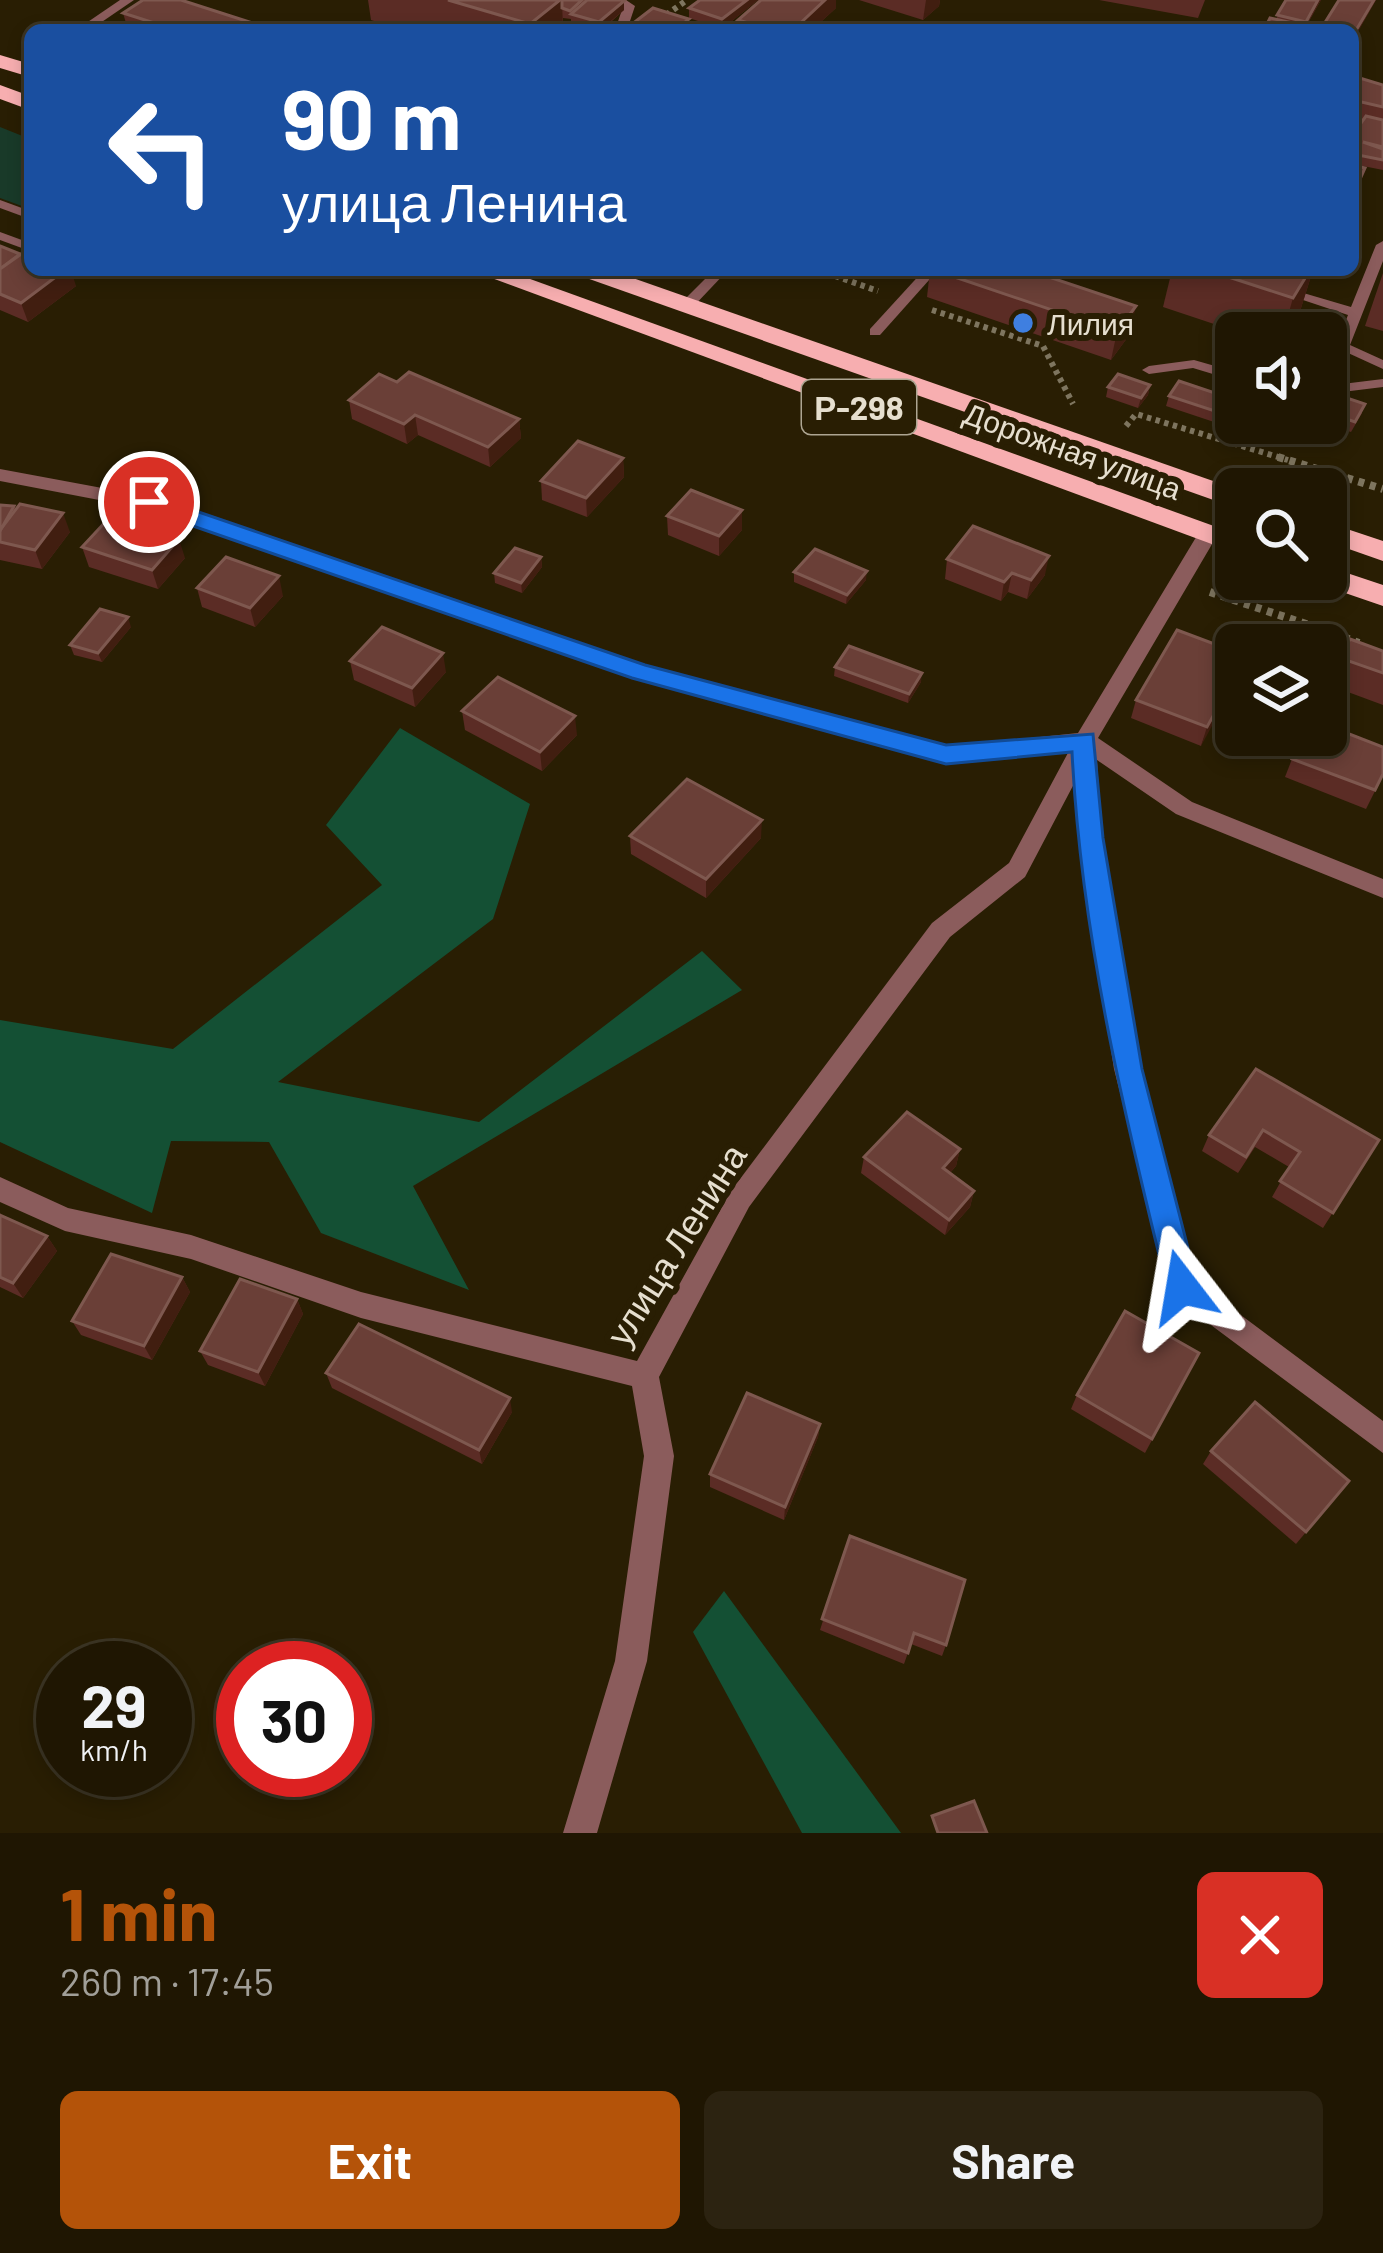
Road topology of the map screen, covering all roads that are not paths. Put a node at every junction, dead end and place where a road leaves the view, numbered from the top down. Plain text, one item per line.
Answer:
1 (128, 0) edge
2 (617, 0) edge
3 (532, 18) edge
4 (93, 24) edge
5 (552, 24) edge
6 (623, 24) edge
7 (1383, 245) edge
8 (498, 276) edge
9 (604, 276) edge
10 (715, 276) edge
11 (926, 276) edge
12 (1258, 283) edge
13 (686, 306) junction
14 (1356, 313) junction
15 (875, 332) dead end
16 (1383, 365) edge
17 (1149, 370) dead end
18 (1215, 370) edge
19 (1383, 383) edge
20 (1347, 387) edge
21 (0, 476) edge
22 (1215, 492) edge
23 (1208, 534) junction
24 (1215, 536) edge
25 (1347, 538) edge
26 (1383, 550) edge
27 (1347, 583) edge
28 (1383, 596) edge
29 (1084, 741) junction
30 (1383, 889) edge
31 (0, 1189) edge
32 (644, 1376) junction
33 (1383, 1438) edge
34 (580, 1833) edge

1 - 4 lane
2 - 6 lane
3 - 5 lane
7 - 14 lane
8 - 23 highway, Дорожная улица / Р-298
9 - 13 highway, Дорожная улица / Р-298
10 - 13 lane
11 - 15 lane
12 - 14 lane
13 - 22 highway, Дорожная улица / Р-298
14 - 16 lane
17 - 18 lane
19 - 20 lane
21 - 29 street
23 - 24 highway, Дорожная улица / Р-298
23 - 29 street, улица Ленина
25 - 26 highway
27 - 28 highway
29 - 30 street
29 - 32 street, улица Ленина
29 - 33 street
31 - 32 street, улица Ленина
32 - 34 street

